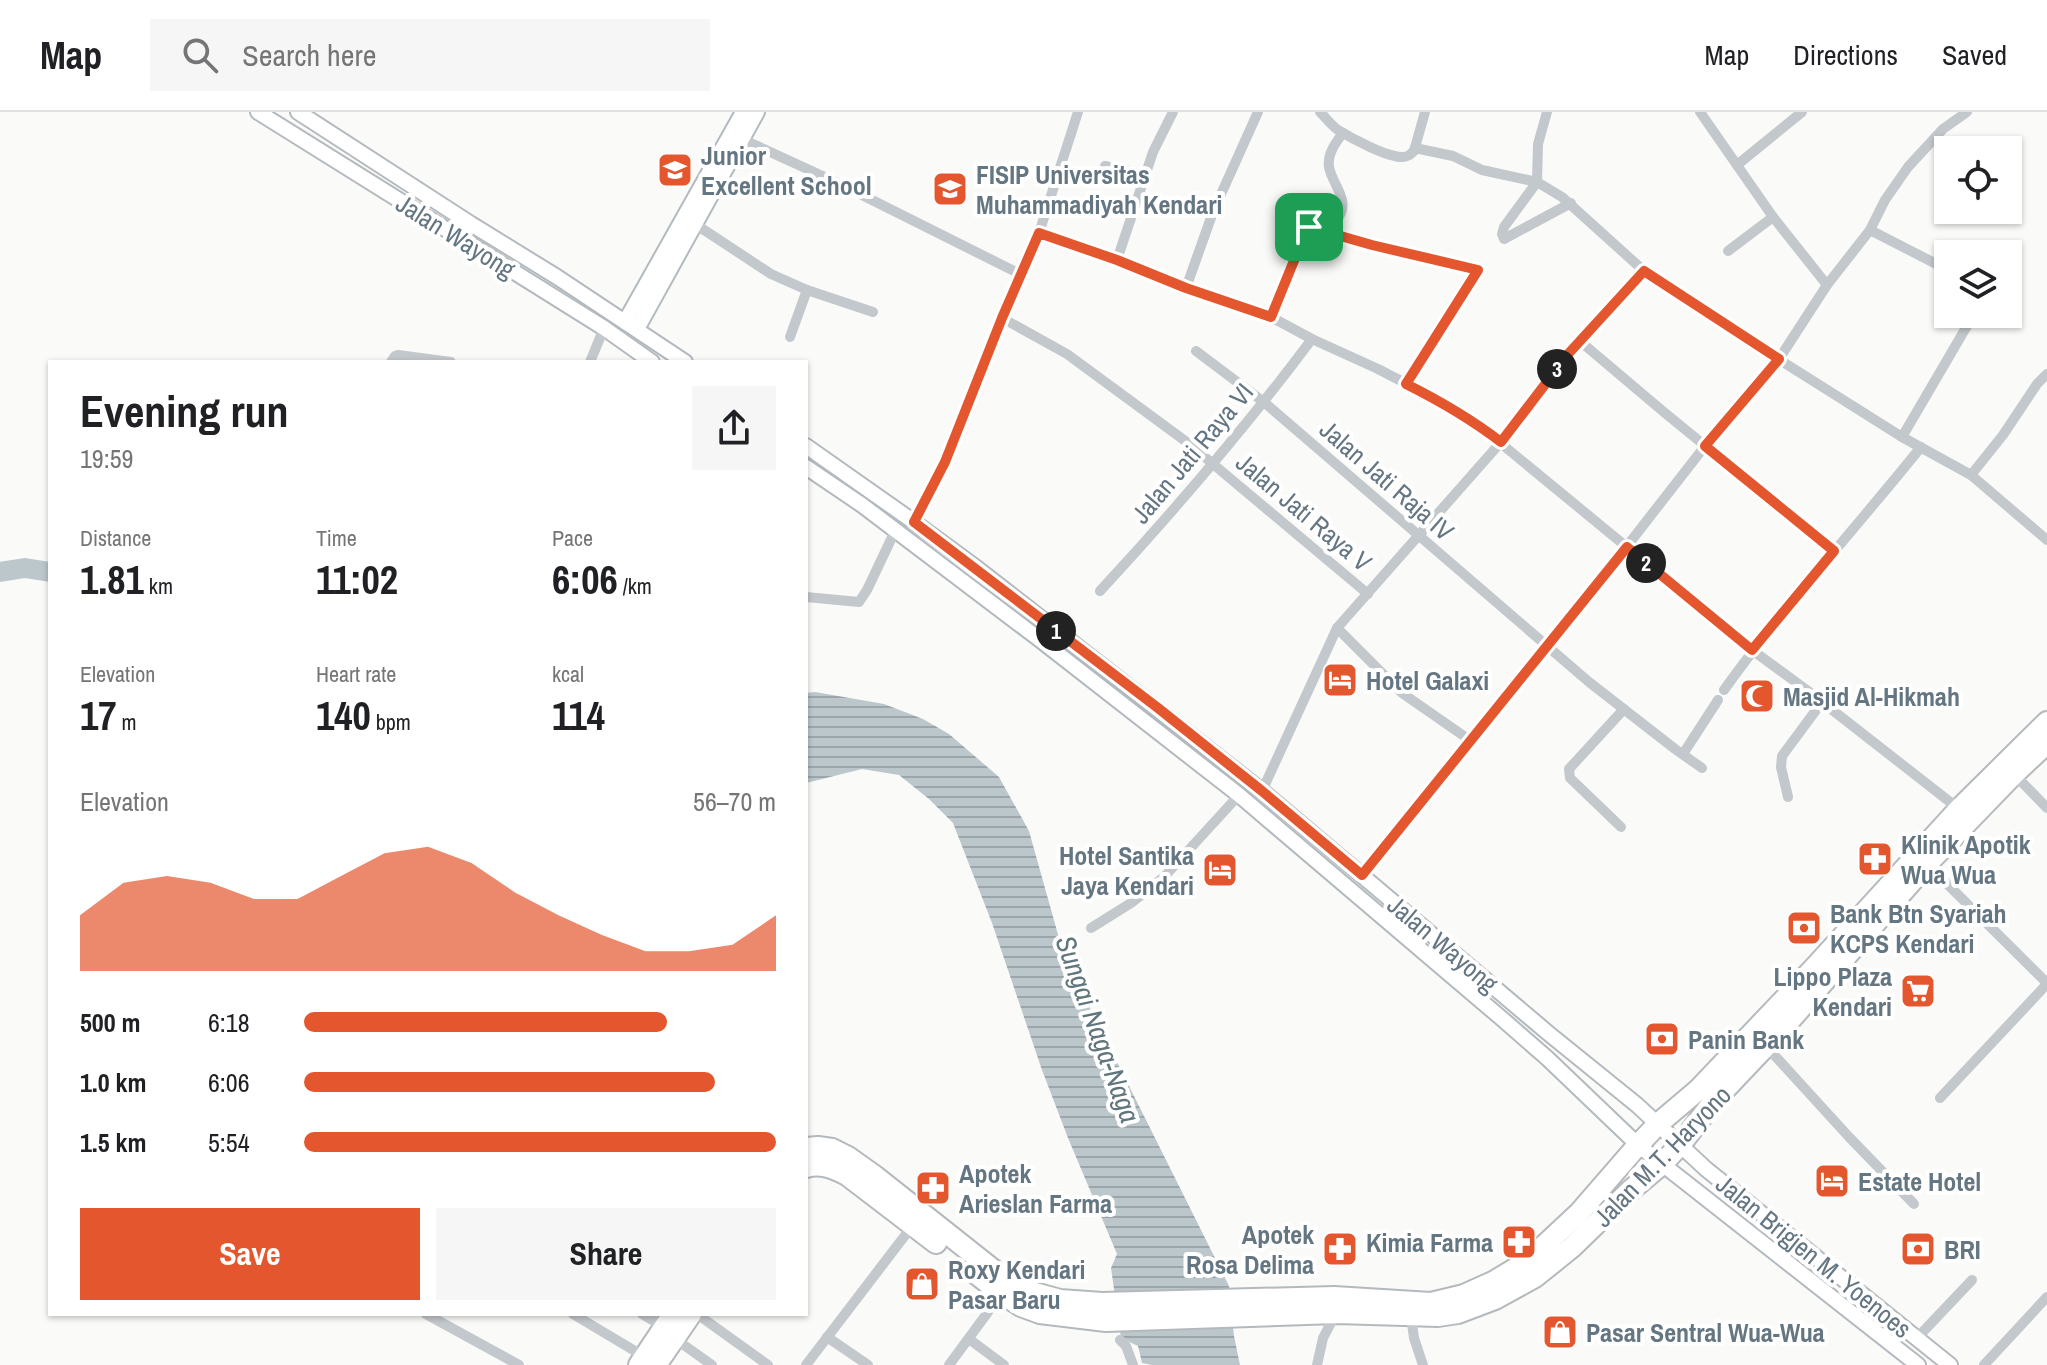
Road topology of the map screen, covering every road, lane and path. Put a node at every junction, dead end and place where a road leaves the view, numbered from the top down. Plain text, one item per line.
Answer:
1 (258, 112) edge
2 (743, 112) edge
3 (757, 112) edge
4 (1078, 112) edge
5 (1173, 112) edge
6 (1258, 112) edge
7 (1320, 112) edge
8 (1425, 112) edge
9 (1547, 112) edge
10 (1700, 112) edge
11 (1802, 112) edge
12 (1967, 112) edge
13 (305, 114) edge
14 (1343, 133) junction
15 (742, 139) junction
16 (1415, 148) junction
17 (1737, 165) junction
18 (1105, 166) dead end
19 (1145, 175) junction
20 (1537, 182) junction
21 (423, 193) junction
22 (1571, 203) junction
23 (413, 210) junction
24 (1773, 217) junction
25 (695, 224) junction
26 (1309, 227) junction
27 (1870, 230) junction
28 (1039, 233) junction
29 (1728, 251) dead end
30 (1117, 260) junction
31 (1934, 263) edge
32 (1644, 271) junction
33 (1022, 275) junction
34 (1827, 285) junction
35 (1186, 288) junction
36 (807, 290) junction
37 (873, 312) dead end
38 (1271, 317) junction
39 (1002, 318) junction
40 (634, 322) junction
41 (604, 328) junction
42 (1966, 328) edge
43 (790, 337) dead end
44 (1312, 339) junction
45 (1581, 342) junction
46 (1196, 351) dead end
47 (1779, 359) junction
48 (392, 360) edge
49 (436, 360) edge
50 (591, 360) edge
51 (649, 360) edge
52 (682, 360) edge
53 (2047, 374) edge
54 (1406, 384) junction
55 (1265, 403) junction
56 (1902, 437) junction
57 (1501, 442) junction
58 (1705, 446) junction
59 (808, 447) edge
60 (1921, 447) junction
61 (1212, 463) junction
62 (808, 468) edge
63 (1971, 475) junction
64 (914, 522) junction
65 (895, 531) junction
66 (1417, 535) junction
67 (2047, 540) edge
68 (1627, 547) junction
69 (1834, 551) junction
70 (1100, 591) dead end
71 (1368, 594) junction
72 (808, 597) edge
73 (1337, 628) junction
74 (1548, 646) junction
75 (1752, 650) junction
76 (1724, 690) dead end
77 (1718, 700) dead end
78 (1822, 702) junction
79 (1624, 709) junction
80 (2047, 722) edge
81 (1471, 741) junction
82 (2047, 743) edge
83 (1683, 754) junction
84 (1702, 768) dead end
85 (2014, 774) junction
86 (1262, 791) junction
87 (1239, 795) junction
88 (1788, 797) dead end
89 (2047, 808) edge
90 (1959, 809) junction
91 (1621, 827) dead end
92 (1927, 864) junction
93 (1362, 875) junction
94 (1091, 928) dead end
95 (2047, 984) edge
96 (1766, 1046) junction
97 (1940, 1098) dead end
98 (1659, 1123) junction
99 (1681, 1144) junction
100 (1638, 1145) junction
101 (808, 1148) edge
102 (1662, 1164) junction
103 (808, 1167) edge
104 (1914, 1204) dead end
105 (917, 1220) junction
106 (1972, 1280) dead end
107 (998, 1291) junction
108 (2047, 1297) edge
109 (1239, 1308) junction
110 (1104, 1312) junction
111 (1336, 1313) junction
112 (430, 1316) edge
113 (576, 1316) edge
114 (646, 1316) edge
115 (690, 1316) edge
116 (697, 1316) edge
117 (1411, 1316) junction
118 (671, 1327) edge
119 (827, 1337) junction
120 (1917, 1338) junction
121 (969, 1339) junction
122 (1120, 1340) dead end
123 (647, 1362) edge
124 (519, 1365) edge
125 (712, 1365) edge
126 (768, 1365) edge
127 (806, 1365) edge
128 (868, 1365) edge
129 (949, 1365) edge
130 (1004, 1365) edge
131 (1133, 1365) edge
132 (1317, 1365) edge
133 (1423, 1365) edge
134 (1918, 1365) edge
135 (1950, 1365) edge
136 (1984, 1365) edge

1 - 23 main road, Jalan Wayong
2 - 40 main road
3 - 15 main road
4 - 28 street
5 - 19 street
6 - 35 street
7 - 14 street
8 - 16 street
9 - 20 street
10 - 17 street
11 - 17 street
12 - 27 street
13 - 21 main road, Jalan Wayong
14 - 16 street
14 - 26 street
15 - 25 main road
15 - 33 street
16 - 20 street
17 - 24 street
18 - 19 street
19 - 30 street
20 - 22 street
20 - 22 street
21 - 23 main road
21 - 40 main road, Jalan Wayong
22 - 32 street
23 - 41 main road, Jalan Wayong
24 - 29 street
24 - 34 street
25 - 36 street
25 - 40 main road
26 - 38 street
26 - 54 street
27 - 31 street
27 - 34 street
28 - 30 street
28 - 33 street
30 - 35 street
32 - 45 street
32 - 47 street
33 - 39 street
34 - 47 street
35 - 38 street
36 - 37 street
36 - 43 street
38 - 44 street
39 - 61 street, Jalan Jati Raya V
39 - 64 street
40 - 52 main road, Jalan Wayong
41 - 50 street
41 - 51 main road, Jalan Wayong
42 - 56 street
44 - 54 street
44 - 55 street, Jalan Jati Raya VI
45 - 57 street
45 - 58 street
46 - 55 street, Jalan Jati Raja IV
47 - 56 street
47 - 58 street
48 - 49 street
53 - 63 street
54 - 57 street
55 - 61 street, Jalan Jati Raya VI
55 - 66 street, Jalan Jati Raja IV
56 - 60 street
57 - 66 street
57 - 68 street
58 - 68 street
58 - 69 street
59 - 64 main road, Jalan Wayong
60 - 63 street
60 - 69 street
61 - 70 street, Jalan Jati Raya VI
61 - 71 street, Jalan Jati Raya V
62 - 65 main road, Jalan Wayong
63 - 67 street
64 - 86 main road, Jalan Wayong
65 - 72 street
65 - 87 main road, Jalan Wayong
66 - 71 street
66 - 74 street, Jalan Jati Raja IV
68 - 74 street
68 - 75 street
69 - 75 street
71 - 73 street
73 - 81 street
73 - 86 street
74 - 79 street, Jalan Jati Raja IV
74 - 81 street
75 - 76 street
75 - 78 street
77 - 83 street
78 - 88 street
78 - 90 street
79 - 83 street, Jalan Jati Raja IV
79 - 91 street
80 - 90 highway, Jalan M.T. Haryono
81 - 93 street
82 - 85 highway, Jalan M.T. Haryono
83 - 84 street, Jalan Jati Raja IV
85 - 89 street
85 - 92 highway, Jalan M.T. Haryono
86 - 93 main road, Jalan Wayong
87 - 94 street
87 - 100 main road, Jalan Wayong
90 - 98 highway, Jalan M.T. Haryono
92 - 95 street
92 - 96 highway, Jalan M.T. Haryono
93 - 98 main road, Jalan Wayong
95 - 97 street
96 - 99 highway, Jalan M.T. Haryono
96 - 104 street
98 - 99 main road, Jalan Wayong
98 - 100 highway, Jalan M.T. Haryono
99 - 102 highway, Jalan M.T. Haryono
99 - 120 main road, Jalan Brigjen M. Yoenoes
100 - 102 main road, Jalan Wayong
100 - 109 highway, Jalan M.T. Haryono
101 - 105 highway
102 - 117 highway, Jalan M.T. Haryono
102 - 134 main road, Jalan Brigjen M. Yoenoes
103 - 105 highway
105 - 107 highway
105 - 110 highway
105 - 119 street
106 - 120 street
107 - 110 highway
107 - 121 street
108 - 136 street
109 - 110 highway, Jalan M.T. Haryono
109 - 111 highway, Jalan M.T. Haryono
111 - 117 highway, Jalan M.T. Haryono
111 - 132 street
112 - 124 street
113 - 123 street
114 - 118 street
115 - 118 highway
116 - 126 street
117 - 133 street
118 - 123 highway
118 - 125 street
119 - 127 street
119 - 128 street
120 - 135 main road, Jalan Brigjen M. Yoenoes
121 - 129 street
121 - 130 street
122 - 131 street

